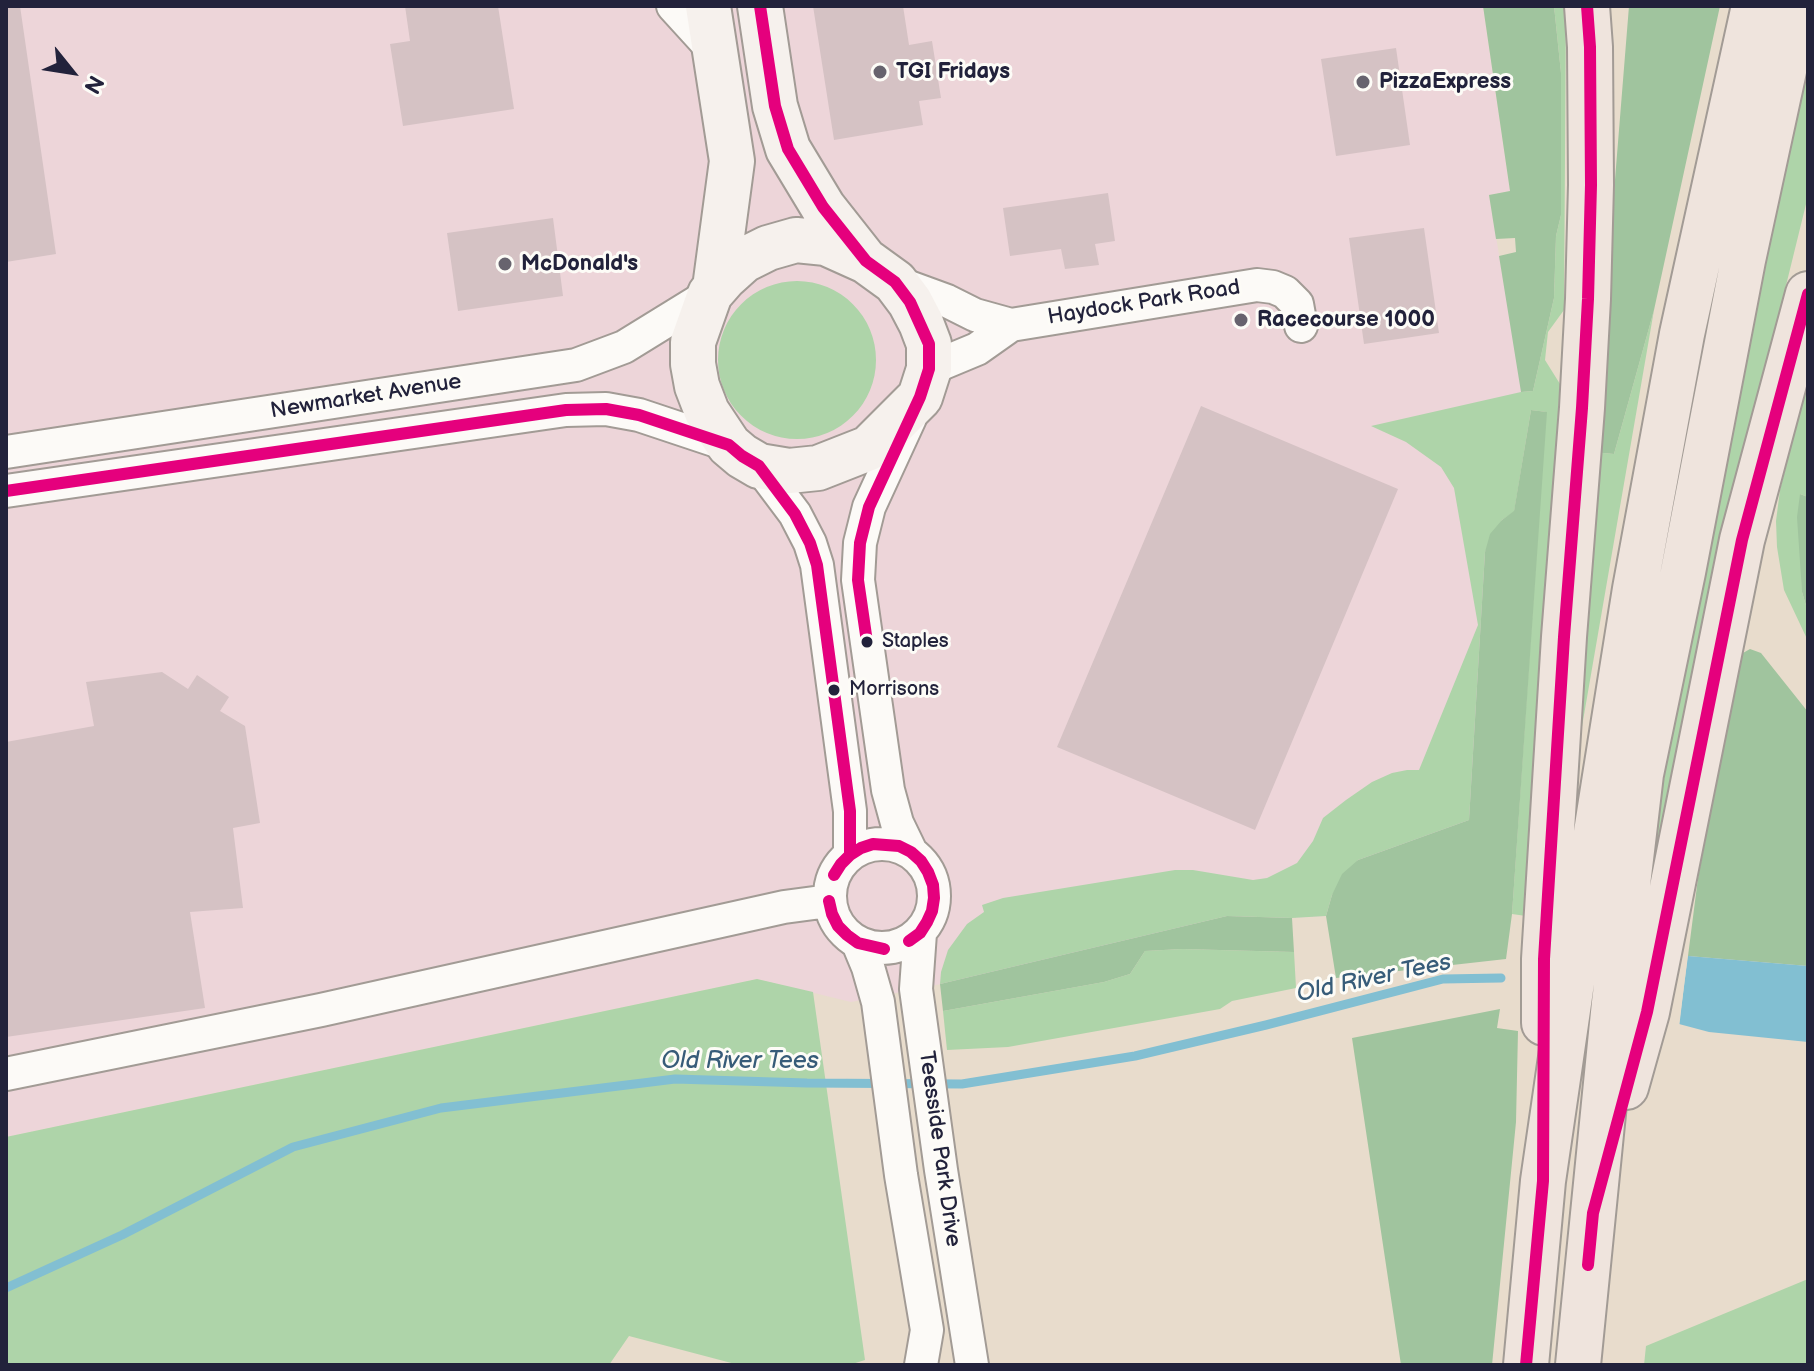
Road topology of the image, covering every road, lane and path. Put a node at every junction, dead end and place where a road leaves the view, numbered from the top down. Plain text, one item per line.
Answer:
1 (673, 6) edge
2 (708, 6) edge
3 (760, 6) edge
4 (1587, 6) edge
5 (1615, 6) edge
6 (1754, 6) edge
7 (1798, 6) edge
8 (714, 51) junction
9 (1591, 185) junction
10 (880, 271) junction
11 (712, 291) junction
12 (1808, 294) edge
13 (1011, 325) junction
14 (1301, 326) dead end
15 (925, 383) junction
16 (6, 452) edge
17 (744, 455) junction
18 (6, 491) edge
19 (911, 852) junction
20 (850, 855) junction
21 (829, 901) junction
22 (920, 933) junction
23 (858, 943) junction
24 (6, 1074) edge
25 (1543, 1181) junction
26 (1593, 1213) junction
27 (921, 1365) edge
28 (972, 1365) edge
29 (1526, 1365) edge
30 (1578, 1365) edge

1 - 8 street
2 - 8 street
3 - 10 street
4 - 9 highway
5 - 9 highway
6 - 25 highway
7 - 26 highway
8 - 11 street
9 - 25 highway
10 - 11 street
10 - 13 street
10 - 15 street
11 - 16 street, Newmarket Avenue
11 - 17 street
12 - 26 highway
13 - 14 street, Haydock Park Road
13 - 15 street
15 - 17 street
15 - 19 street
17 - 18 street, Newmarket Avenue
17 - 20 street
19 - 20 street
19 - 22 street
20 - 21 street
21 - 23 street
21 - 24 street
22 - 23 street
22 - 28 street, Teesside Park Drive
23 - 27 street, Teesside Park Drive
25 - 29 highway
26 - 30 highway

